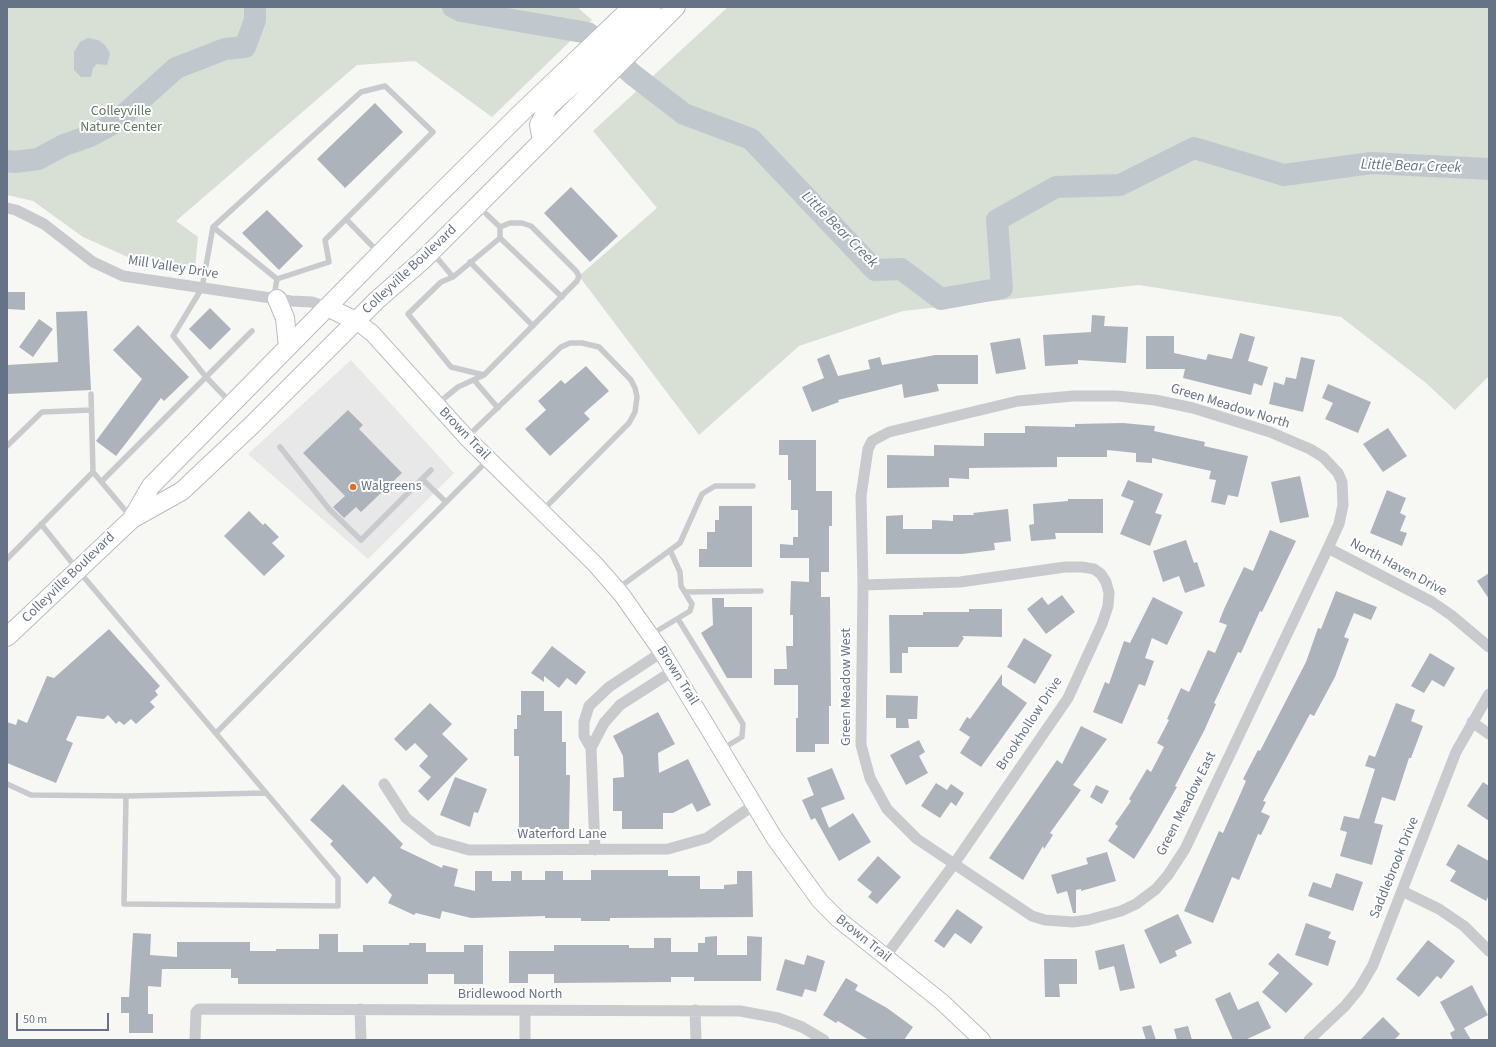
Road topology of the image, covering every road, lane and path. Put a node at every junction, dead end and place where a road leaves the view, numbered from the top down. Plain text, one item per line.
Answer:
1 (632, 7) edge
2 (652, 7) edge
3 (676, 7) edge
4 (545, 100) junction
5 (542, 140) junction
6 (477, 205) junction
7 (7, 208) edge
8 (346, 219) junction
9 (214, 227) junction
10 (500, 227) junction
11 (500, 238) junction
12 (380, 254) junction
13 (424, 259) junction
14 (470, 262) junction
15 (452, 277) junction
16 (277, 279) junction
17 (202, 288) junction
18 (562, 297) junction
19 (275, 299) junction
20 (327, 307) junction
21 (356, 321) junction
22 (533, 326) junction
23 (252, 331) dead end
24 (288, 347) junction
25 (484, 375) junction
26 (206, 378) junction
27 (474, 380) junction
28 (91, 394) dead end
29 (232, 404) junction
30 (436, 404) junction
31 (498, 408) junction
32 (91, 410) junction
33 (252, 425) junction
34 (467, 438) junction
35 (7, 446) edge
36 (280, 447) dead end
37 (489, 459) junction
38 (431, 470) dead end
39 (93, 472) junction
40 (422, 479) junction
41 (102, 481) junction
42 (754, 486) dead end
43 (861, 496) joint
44 (446, 502) junction
45 (542, 511) junction
46 (132, 519) junction
47 (41, 524) junction
48 (1328, 548) junction
49 (670, 550) junction
50 (7, 559) edge
51 (77, 569) junction
52 (863, 585) junction
53 (617, 589) junction
54 (761, 591) dead end
55 (686, 592) junction
56 (678, 619) junction
57 (651, 635) junction
58 (7, 637) edge
59 (1489, 647) edge
60 (662, 652) junction
61 (673, 671) junction
62 (1489, 694) edge
63 (1472, 722) junction
64 (216, 733) junction
65 (1489, 734) edge
66 (591, 748) junction
67 (722, 749) junction
68 (7, 784) edge
69 (384, 784) dead end
70 (266, 793) junction
71 (126, 796) junction
72 (755, 804) junction
73 (595, 850) junction
74 (954, 864) junction
75 (1402, 891) junction
76 (1489, 951) edge
77 (886, 957) junction
78 (360, 1009) junction
79 (524, 1010) junction
80 (695, 1010) junction
81 (1314, 1038) edge
82 (195, 1040) edge
83 (361, 1040) edge
84 (525, 1040) edge
85 (696, 1040) edge
86 (824, 1040) edge
87 (982, 1040) edge

1 - 4 main road, Colleyville Boulevard
2 - 4 main road
3 - 5 main road, Colleyville Boulevard
4 - 5 main road
4 - 12 main road, Colleyville Boulevard
5 - 6 main road, Colleyville Boulevard
6 - 10 lane
6 - 13 main road, Colleyville Boulevard
7 - 17 street, Mill Valley Drive
8 - 9 lane
8 - 12 lane
8 - 16 lane
9 - 16 lane
9 - 17 lane
10 - 11 lane
10 - 18 lane
11 - 14 lane
11 - 18 lane
12 - 20 main road, Colleyville Boulevard
13 - 15 lane
13 - 21 main road, Colleyville Boulevard
14 - 15 lane
14 - 22 lane
15 - 25 lane
16 - 19 lane
17 - 19 street, Mill Valley Drive
17 - 26 lane
18 - 22 lane
19 - 20 street, Mill Valley Drive
19 - 24 main road
20 - 21 main road
20 - 24 main road, Colleyville Boulevard
21 - 30 street, Brown Trail
21 - 33 main road, Colleyville Boulevard
22 - 25 lane
23 - 26 lane
24 - 29 main road, Colleyville Boulevard
25 - 27 lane
26 - 29 lane
26 - 41 lane
27 - 30 lane
27 - 31 lane
28 - 32 lane
29 - 33 main road
29 - 46 main road, Colleyville Boulevard
30 - 34 street, Brown Trail
31 - 34 lane
31 - 45 lane
32 - 35 lane
32 - 39 lane
33 - 46 main road, Colleyville Boulevard
34 - 37 street, Brown Trail
36 - 40 lane
37 - 44 lane
37 - 45 street, Brown Trail
38 - 40 lane
39 - 41 lane
39 - 47 lane
40 - 44 lane
41 - 46 lane
42 - 49 lane
43 - 48 street, Green Meadow North
43 - 52 street, Green Meadow West
44 - 64 lane
45 - 53 street, Brown Trail
46 - 51 main road, Colleyville Boulevard
47 - 50 lane
47 - 51 lane
48 - 59 street, North Haven Drive
48 - 74 street, Green Meadow East
49 - 53 lane
49 - 55 lane
51 - 58 main road, Colleyville Boulevard
51 - 64 lane
52 - 74 street, Green Meadow West
52 - 74 street, Brookhollow Drive
53 - 57 street, Brown Trail
54 - 55 lane
55 - 56 lane
56 - 57 lane
56 - 67 lane
57 - 60 street, Brown Trail
60 - 61 street, Brown Trail
60 - 66 street
61 - 66 street
61 - 67 street, Brown Trail
62 - 63 street, Saddlebrook Drive
63 - 65 street
63 - 75 street, Saddlebrook Drive
64 - 70 lane
66 - 73 street
67 - 72 street, Brown Trail
68 - 71 lane
69 - 73 street, Waterford Lane
70 - 71 lane
70 - 71 lane
72 - 73 street, Waterford Lane
72 - 77 street, Brown Trail
74 - 77 street, Brookhollow Drive
75 - 76 street
75 - 81 street, Saddlebrook Drive
77 - 87 street, Brown Trail
78 - 79 street, Bridlewood North
78 - 82 street, Bridlewood North
78 - 83 street
79 - 80 street, Bridlewood North
79 - 84 street
80 - 85 street
80 - 86 street, Bridlewood North

